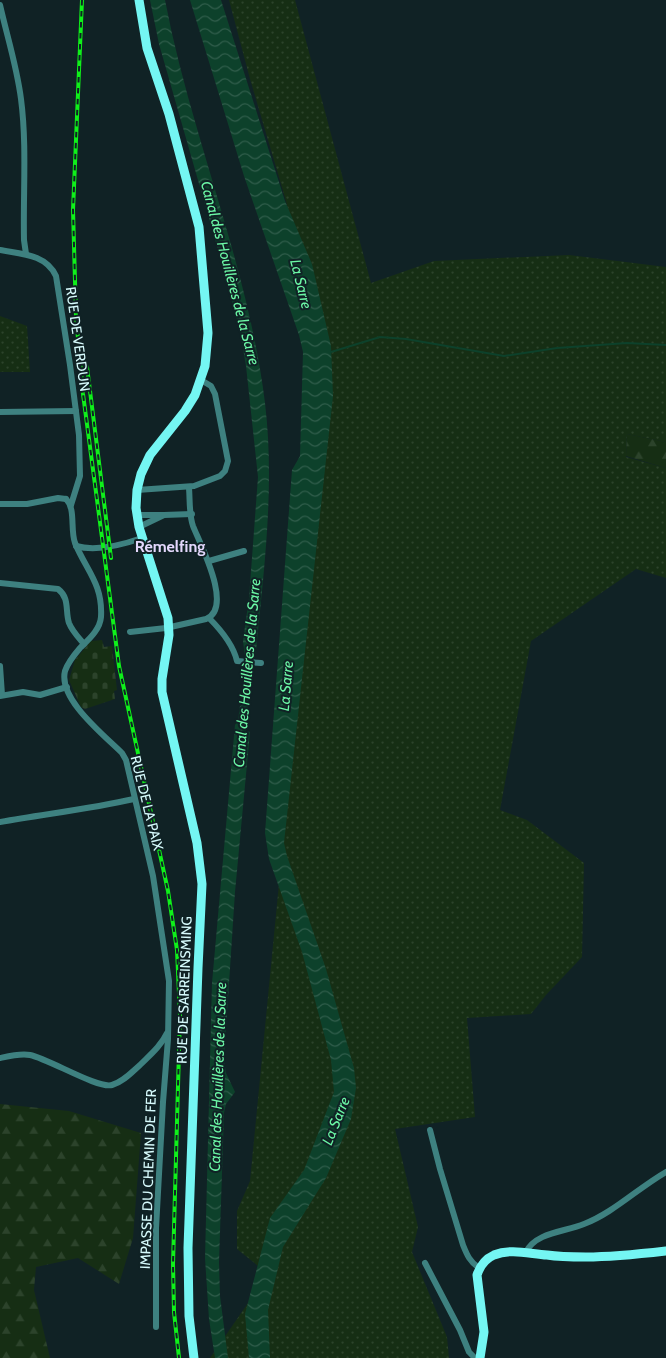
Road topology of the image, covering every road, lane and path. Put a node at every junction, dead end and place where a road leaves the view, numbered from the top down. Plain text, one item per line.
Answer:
1 (139, 0) edge
2 (0, 5) edge
3 (0, 250) edge
4 (26, 254) junction
5 (201, 380) junction
6 (76, 411) junction
7 (0, 412) edge
8 (77, 486) junction
9 (189, 488) junction
10 (137, 490) junction
11 (66, 499) junction
12 (0, 504) edge
13 (70, 505) junction
14 (192, 514) junction
15 (137, 515) junction
16 (164, 515) junction
17 (139, 526) junction
18 (142, 538) junction
19 (76, 546) junction
20 (94, 548) junction
21 (244, 551) dead end
22 (82, 556) junction
23 (208, 561) junction
24 (0, 583) edge
25 (209, 618) junction
26 (169, 627) junction
27 (130, 632) dead end
28 (84, 644) junction
29 (259, 663) dead end
30 (0, 666) edge
31 (67, 687) junction
32 (1, 695) edge
33 (134, 799) junction
34 (0, 822) edge
35 (167, 1032) junction
36 (0, 1058) edge
37 (430, 1130) dead end
38 (666, 1172) edge
39 (666, 1251) edge
40 (526, 1252) junction
41 (425, 1262) dead end
42 (479, 1268) junction
43 (156, 1327) dead end
44 (194, 1358) edge
45 (475, 1358) edge
46 (480, 1358) edge

1 - 5 street, RUE DE SARREINSMING
2 - 4 street
3 - 4 street, RUE DE VERDUN
4 - 6 street, RUE DE VERDUN
5 - 9 street
5 - 10 street, RUE DE SARREINSMING
6 - 7 street
6 - 8 street, RUE DE VERDUN
8 - 11 street
8 - 13 street, RUE DE VERDUN
9 - 10 street
9 - 14 street
10 - 15 street, RUE DE SARREINSMING
11 - 12 street
11 - 13 street
13 - 19 street
14 - 16 street
14 - 23 street
15 - 16 street
15 - 17 street, RUE DE SARREINSMING
16 - 17 street
17 - 18 street, RUE DE SARREINSMING
18 - 20 street
18 - 26 street, RUE DE SARREINSMING
19 - 20 street
19 - 22 street
20 - 22 street
21 - 23 street
22 - 28 street
23 - 25 street
24 - 28 street
25 - 26 street
25 - 29 street
26 - 27 street
26 - 44 street, RUE DE SARREINSMING
28 - 31 street
30 - 32 street
31 - 32 street
31 - 33 street, RUE DE LA PAIX
33 - 34 street
33 - 35 street, RUE DE LA PAIX
35 - 36 street
35 - 43 street, IMPASSE DU CHEMIN DE FER
37 - 42 street
38 - 40 street
39 - 40 street
40 - 42 street
41 - 45 street
42 - 46 street

